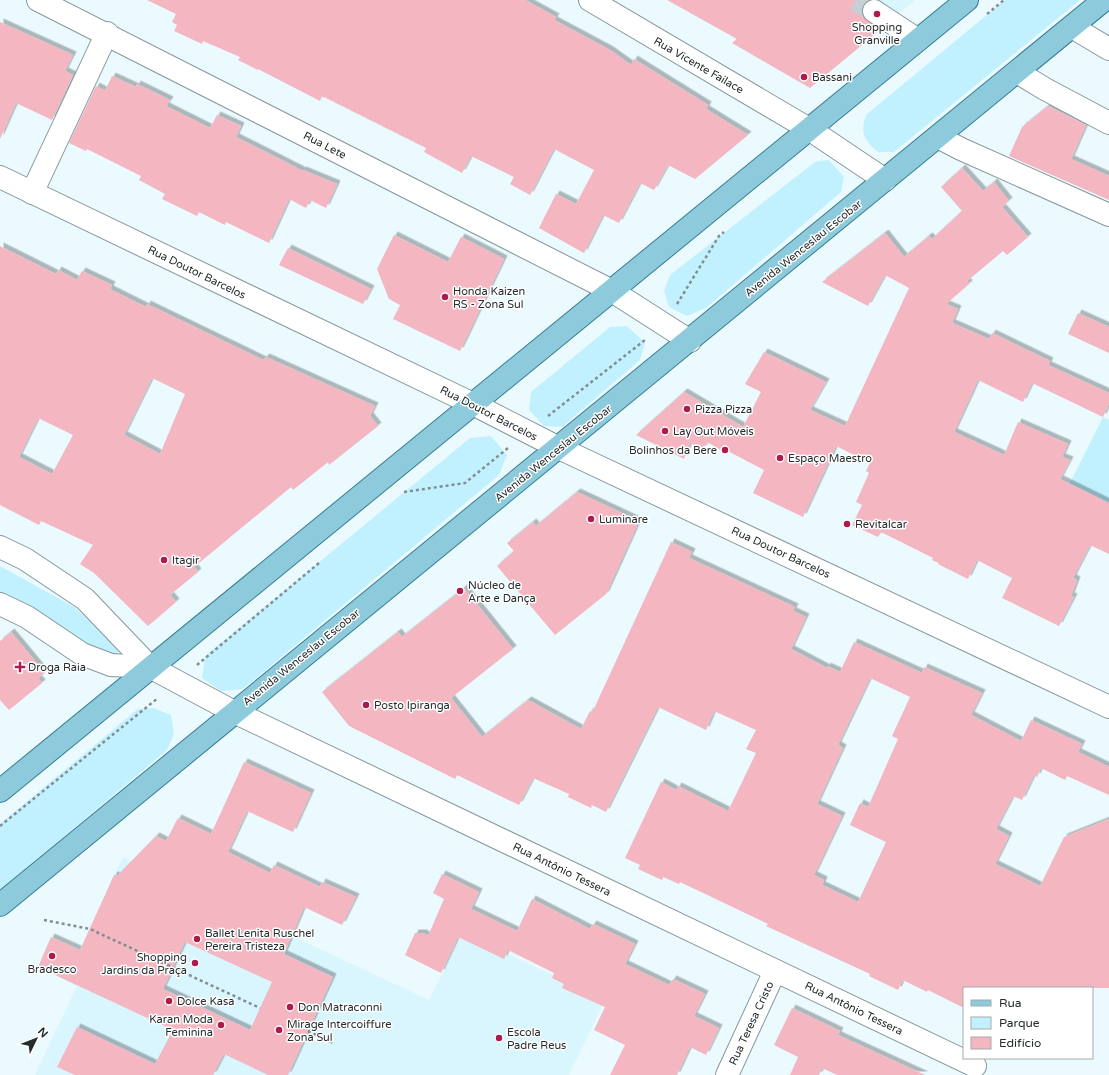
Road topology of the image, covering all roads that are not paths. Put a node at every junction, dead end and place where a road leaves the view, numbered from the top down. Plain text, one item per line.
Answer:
1 (38, 0) edge
2 (590, 0) edge
3 (967, 0) edge
4 (1104, 0) edge
5 (874, 11) tunnel mouth
6 (1072, 27) junction
7 (106, 33) junction
8 (918, 40) junction
9 (1109, 49) edge
10 (1017, 72) junction
11 (1109, 123) edge
12 (809, 129) junction
13 (938, 137) junction
14 (0, 177) edge
15 (885, 180) junction
16 (32, 193) junction
17 (1109, 216) edge
18 (612, 290) junction
19 (690, 341) junction
20 (473, 404) junction
21 (559, 448) junction
22 (0, 547) edge
23 (0, 604) edge
24 (150, 667) junction
25 (1108, 702) edge
26 (234, 712) junction
27 (0, 792) edge
28 (0, 905) edge
29 (775, 970) junction
30 (975, 1066) dead end
31 (727, 1075) edge

1 - 7 street, Rua Lete
2 - 12 street, Rua Vicente Failace
3 - 8 main road
4 - 6 main road, Avenida Wenceslau Escobar
5 - 8 street
6 - 9 street
6 - 10 main road, Avenida Wenceslau Escobar
7 - 16 street
7 - 18 street, Rua Lete
8 - 12 main road
10 - 11 street
10 - 13 main road, Avenida Wenceslau Escobar
12 - 15 street, Rua Vicente Failace
12 - 18 main road
13 - 15 main road, Avenida Wenceslau Escobar
13 - 17 street
14 - 16 street, Rua Doutor Barcelos
15 - 19 main road, Avenida Wenceslau Escobar
16 - 20 street, Rua Doutor Barcelos
18 - 19 street, Rua Lete
18 - 20 main road
19 - 21 main road, Avenida Wenceslau Escobar
20 - 21 street, Rua Doutor Barcelos
20 - 24 main road
21 - 25 street, Rua Doutor Barcelos
21 - 26 main road, Avenida Wenceslau Escobar
22 - 24 street
23 - 24 street
24 - 26 street, Rua Antônio Tessera
24 - 27 main road
26 - 28 main road, Avenida Wenceslau Escobar
26 - 29 street, Rua Antônio Tessera
29 - 30 street, Rua Antônio Tessera
29 - 31 street, Rua Teresa Cristo

